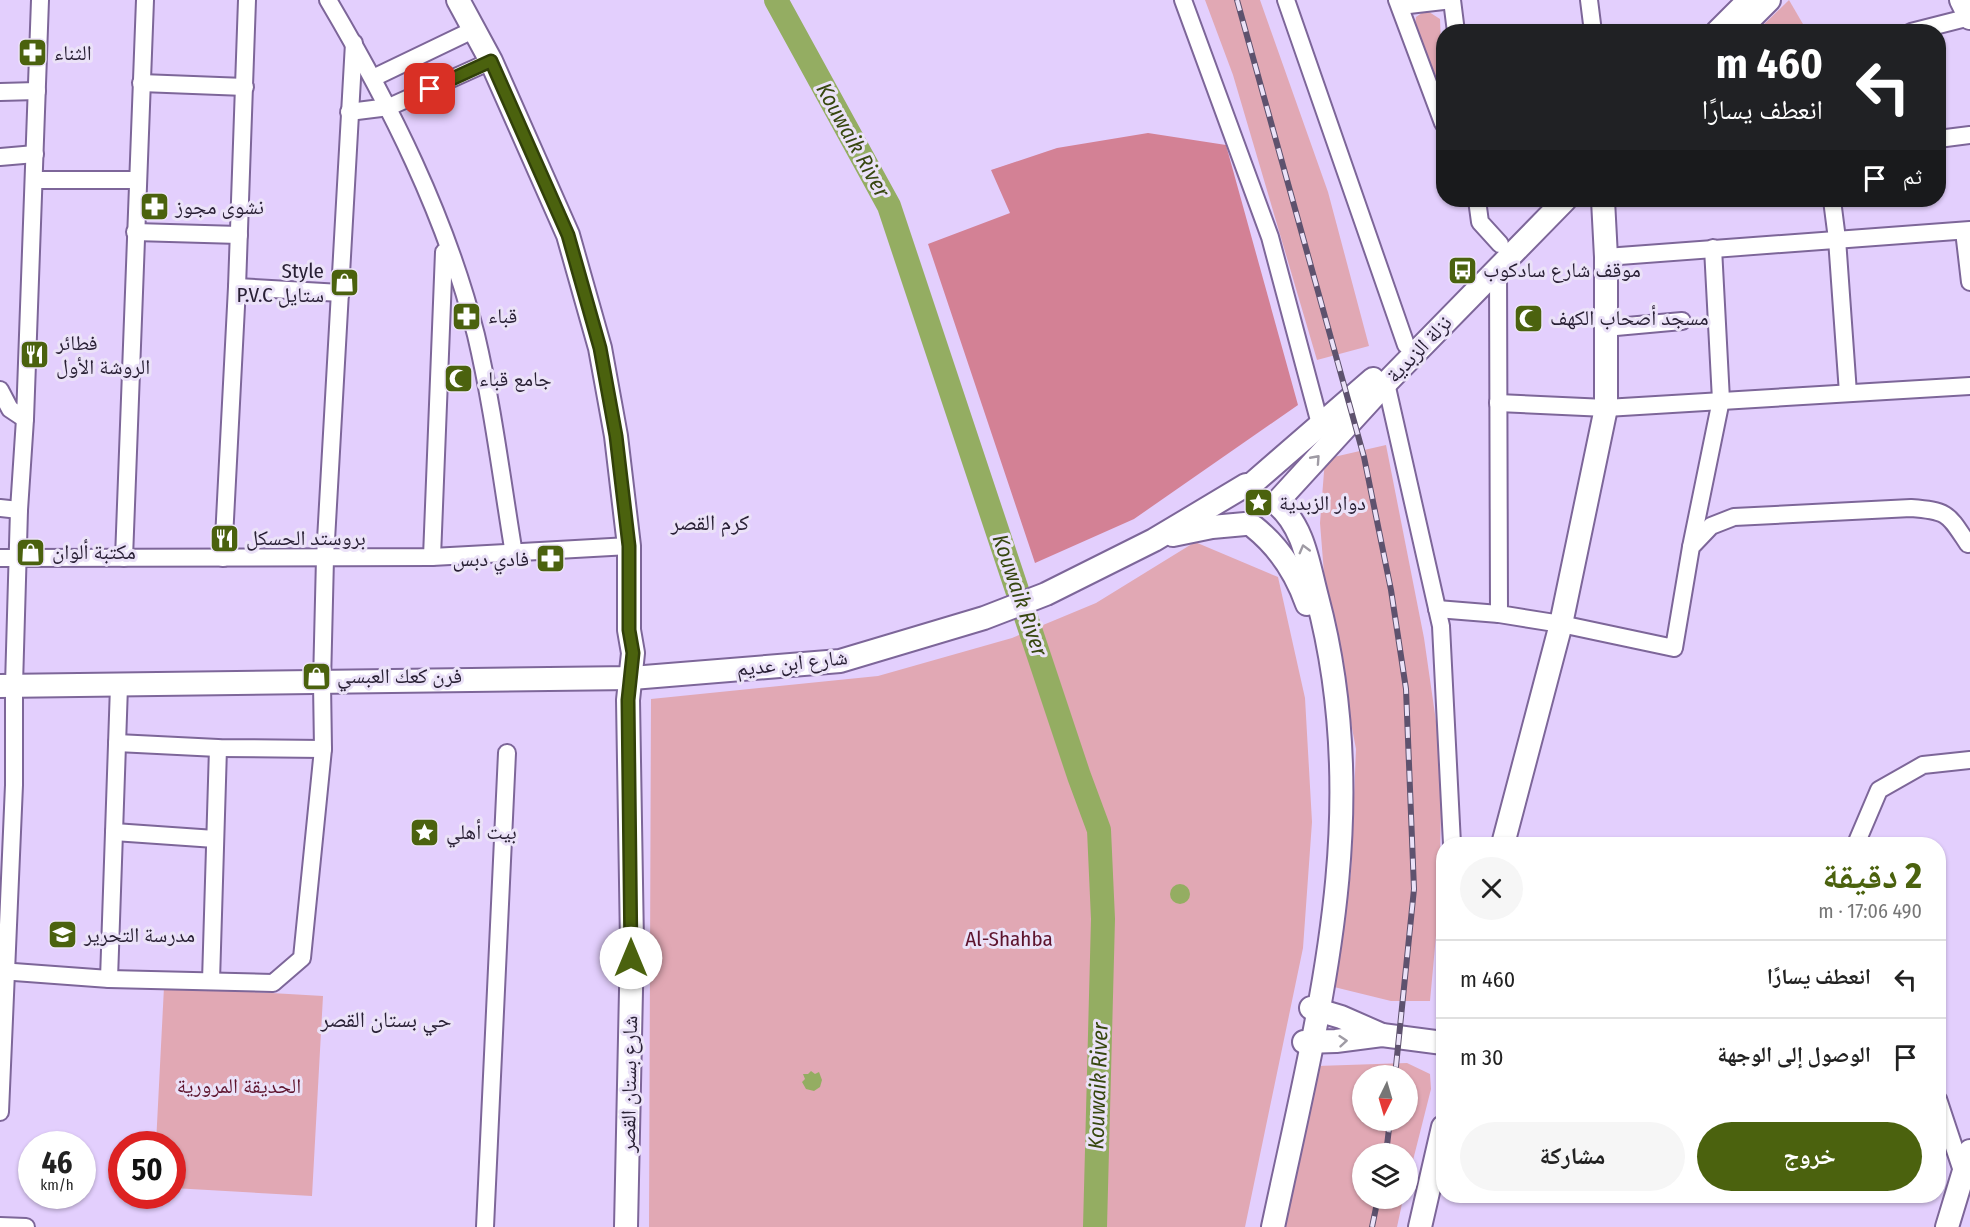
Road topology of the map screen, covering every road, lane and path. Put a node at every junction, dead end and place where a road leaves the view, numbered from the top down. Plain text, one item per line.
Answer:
1 (40, 0) edge
2 (145, 0) edge
3 (247, 0) edge
4 (328, 0) edge
5 (459, 0) edge
6 (1183, 0) edge
7 (1286, 0) edge
8 (1452, 0) edge
9 (1589, 0) edge
10 (1749, 0) edge
11 (1769, 0) edge
12 (1961, 0) edge
13 (1398, 3) edge
14 (1970, 18) edge
15 (1455, 24) edge
16 (1592, 24) edge
17 (1725, 24) edge
18 (1746, 24) edge
19 (1945, 24) edge
20 (475, 29) junction
21 (354, 43) junction
22 (491, 61) junction
23 (373, 78) junction
24 (141, 83) junction
25 (245, 87) junction
26 (37, 91) junction
27 (0, 92) edge
28 (1436, 104) edge
29 (390, 107) junction
30 (349, 112) junction
31 (1970, 135) edge
32 (1946, 138) edge
33 (35, 154) junction
34 (0, 157) edge
35 (34, 180) junction
36 (137, 180) junction
37 (1474, 207) edge
38 (1478, 207) edge
39 (1538, 207) edge
40 (1557, 207) edge
41 (1603, 207) edge
42 (1833, 207) edge
43 (1480, 222) junction
44 (1967, 231) edge
45 (135, 232) junction
46 (239, 235) junction
47 (1837, 239) junction
48 (445, 240) junction
49 (1713, 248) junction
50 (1499, 255) junction
51 (1606, 257) junction
52 (1970, 282) edge
53 (237, 287) junction
54 (341, 293) junction
55 (1682, 321) dead end
56 (1605, 328) junction
57 (1406, 345) junction
58 (1386, 383) junction
59 (1970, 386) edge
60 (0, 390) edge
61 (1848, 393) junction
62 (1721, 400) junction
63 (1498, 403) junction
64 (1606, 408) junction
65 (5, 415) edge
66 (25, 419) junction
67 (1320, 424) junction
68 (1250, 484) junction
69 (1277, 503) junction
70 (0, 508) edge
71 (19, 510) junction
72 (1249, 526) junction
73 (1155, 540) junction
74 (1968, 544) dead end
75 (629, 546) junction
76 (1691, 547) junction
77 (514, 554) junction
78 (18, 557) junction
79 (432, 557) junction
80 (0, 558) edge
81 (124, 558) junction
82 (223, 558) junction
83 (325, 558) junction
84 (1437, 609) junction
85 (1499, 614) junction
86 (1561, 624) junction
87 (632, 678) junction
88 (322, 683) junction
89 (7, 685) edge
90 (119, 686) junction
91 (117, 743) junction
92 (218, 748) junction
93 (323, 749) junction
94 (507, 753) dead end
95 (1970, 760) edge
96 (7, 785) edge
97 (114, 832) junction
98 (1452, 837) edge
99 (1505, 837) edge
100 (1859, 837) edge
101 (215, 839) junction
102 (6, 842) edge
103 (5, 902) edge
104 (3, 972) edge
105 (109, 979) junction
106 (211, 981) junction
107 (1315, 1010) junction
108 (1382, 1035) junction
109 (2, 1036) edge
110 (1308, 1042) junction
111 (1436, 1042) edge
112 (0, 1090) edge
113 (0, 1112) edge
114 (1946, 1123) edge
115 (1970, 1150) edge
116 (1436, 1157) edge
117 (1963, 1174) junction
118 (0, 1226) edge
119 (26, 1227) edge
120 (485, 1227) edge
121 (626, 1227) edge
122 (1264, 1227) edge
123 (1273, 1227) edge
124 (1420, 1227) edge
125 (1947, 1227) edge

1 - 26 street
2 - 24 street
3 - 25 street
4 - 21 street
5 - 20 main road, شارع بستان القصر
6 - 67 street
7 - 57 street
8 - 13 street
8 - 15 street
9 - 16 street
10 - 17 main road
11 - 18 main road
12 - 14 main road
13 - 28 street
14 - 19 street
20 - 22 main road, شارع بستان القصر
20 - 23 street
21 - 23 street
21 - 30 street
22 - 29 street
22 - 75 main road, شارع بستان القصر
23 - 29 street
24 - 25 street
24 - 36 street
25 - 46 street
26 - 27 street
26 - 33 street
29 - 30 street
29 - 48 street
30 - 54 street
31 - 32 street
33 - 34 street
33 - 35 street
35 - 36 street
35 - 66 street
36 - 45 street
37 - 43 street
38 - 43 street
39 - 50 main road, نزلة الزبدية
40 - 50 main road, نزلة الزبدية
41 - 51 main road
42 - 47 street
43 - 50 street
44 - 47 street
44 - 52 street
45 - 46 street
45 - 81 street
46 - 53 street
47 - 49 street
47 - 61 street
48 - 77 street
48 - 79 street
49 - 51 street
49 - 62 street
50 - 57 main road, نزلة الزبدية
50 - 58 main road, نزلة الزبدية
50 - 63 street
51 - 56 main road
53 - 54 street
53 - 82 street
54 - 83 street
55 - 56 street
56 - 64 main road
57 - 67 main road, نزلة الزبدية
69 -> 58 main road, نزلة الزبدية
58 - 84 street
59 - 61 street
60 - 65 street
61 - 62 street
62 - 64 street
62 - 76 street
63 - 64 street
63 - 85 street
64 - 86 main road
65 - 66 street
66 - 71 street
67 - 68 main road, نزلة الزبدية
68 - 69 main road
68 - 72 main road
68 - 73 main road
69 - 72 main road
107 -> 69 main road
70 - 71 street
71 - 78 street
72 - 73 main road
72 - 107 main road
73 - 87 main road, شارع ابن عديم
74 - 76 street
75 - 77 street
75 - 87 main road, شارع بستان القصر
76 - 86 street
77 - 79 street
78 - 80 street
78 - 81 street
78 - 89 street
79 - 83 street
81 - 82 street
82 - 83 street
83 - 88 street
84 - 85 street
84 - 98 street
85 - 86 street
86 - 99 main road
87 - 88 main road, شارع ابن عديم
87 - 121 main road, شارع بستان القصر
88 - 90 main road, شارع ابن عديم
88 - 93 street
89 - 90 main road, شارع ابن عديم
89 - 96 street
90 - 91 street
91 - 92 street
91 - 97 street
92 - 93 street
92 - 101 street
93 - 106 street
94 - 120 street
95 - 100 street
96 - 102 street
97 - 101 street
97 - 105 street
101 - 106 street
102 - 103 street
103 - 104 street
104 - 105 street
104 - 109 street
105 - 106 street
107 - 108 main road
107 - 110 main road
110 -> 108 main road
108 - 111 main road
109 - 112 street
110 - 122 main road
110 - 123 main road
112 - 113 street
114 - 117 street
115 - 117 main road
116 - 124 main road
117 - 125 main road
118 - 119 street

